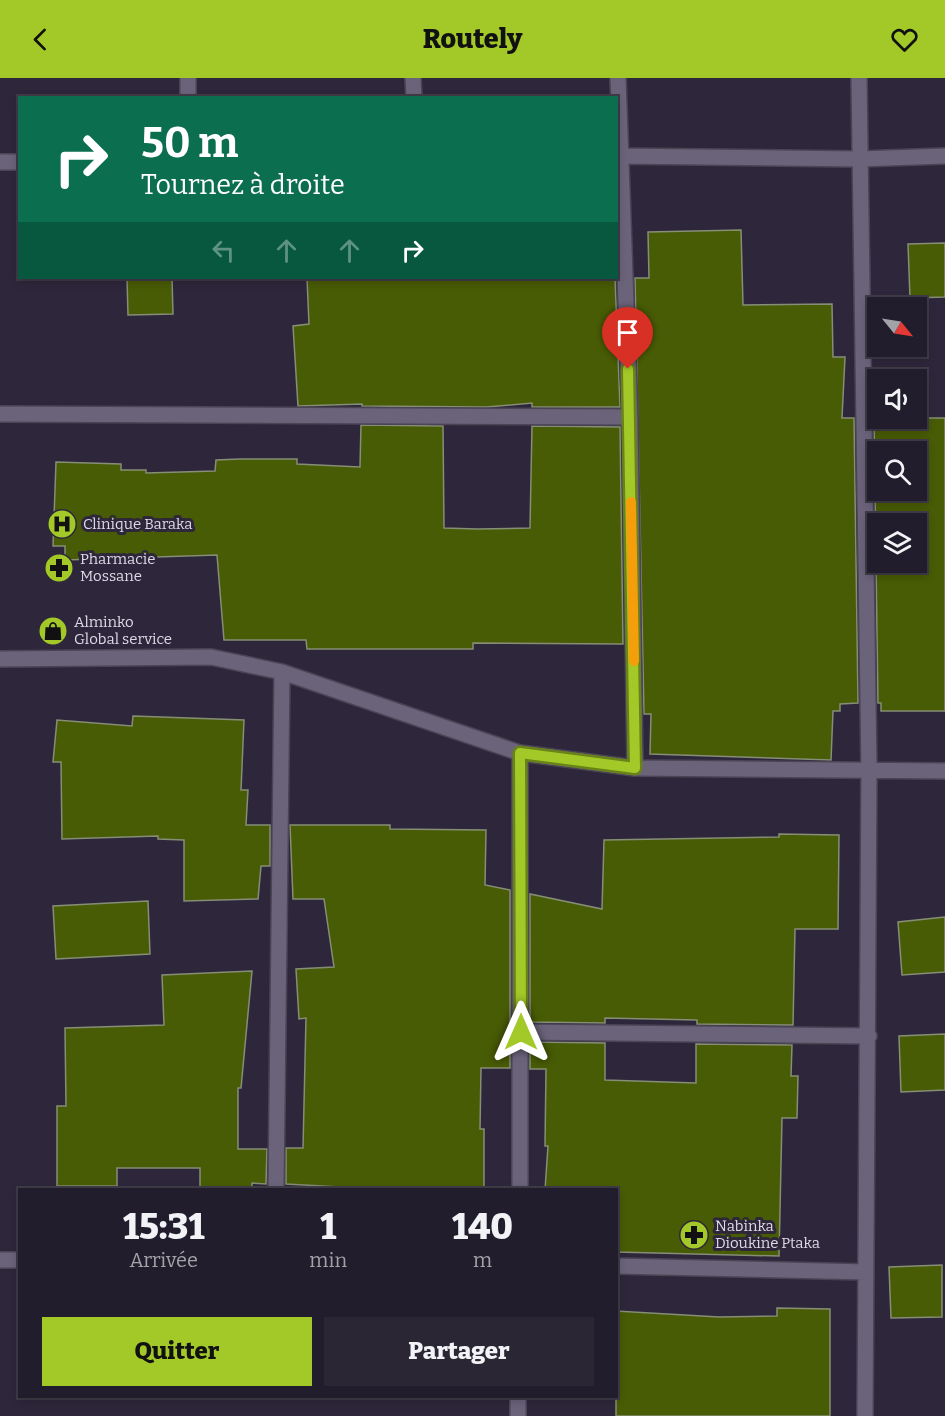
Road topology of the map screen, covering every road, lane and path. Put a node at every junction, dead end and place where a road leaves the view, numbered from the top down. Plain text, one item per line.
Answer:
1 (188, 78) edge
2 (413, 78) edge
3 (618, 78) edge
4 (859, 78) edge
5 (188, 96) edge
6 (414, 96) edge
7 (618, 156) edge
8 (945, 156) edge
9 (859, 159) junction
10 (0, 162) edge
11 (18, 162) edge
12 (0, 414) edge
13 (630, 417) junction
14 (0, 659) edge
15 (282, 672) junction
16 (520, 753) junction
17 (635, 768) junction
18 (868, 770) junction
19 (945, 771) edge
20 (521, 1032) junction
21 (869, 1036) junction
22 (276, 1188) edge
23 (520, 1188) edge
24 (0, 1260) edge
25 (18, 1260) edge
26 (618, 1266) edge
27 (866, 1272) junction
28 (518, 1398) edge
29 (518, 1416) edge
30 (865, 1416) edge

1 - 5 street
2 - 6 street
3 - 7 street
4 - 9 street
7 - 9 street
7 - 13 street
8 - 9 street
9 - 18 street
10 - 11 street
12 - 13 street
13 - 17 street
14 - 15 street
15 - 16 street
15 - 22 street
16 - 17 street
16 - 20 street
17 - 18 street
18 - 19 street
18 - 21 street
20 - 21 street
20 - 23 street
21 - 27 street
24 - 25 street
26 - 27 street
27 - 30 street
28 - 29 street

